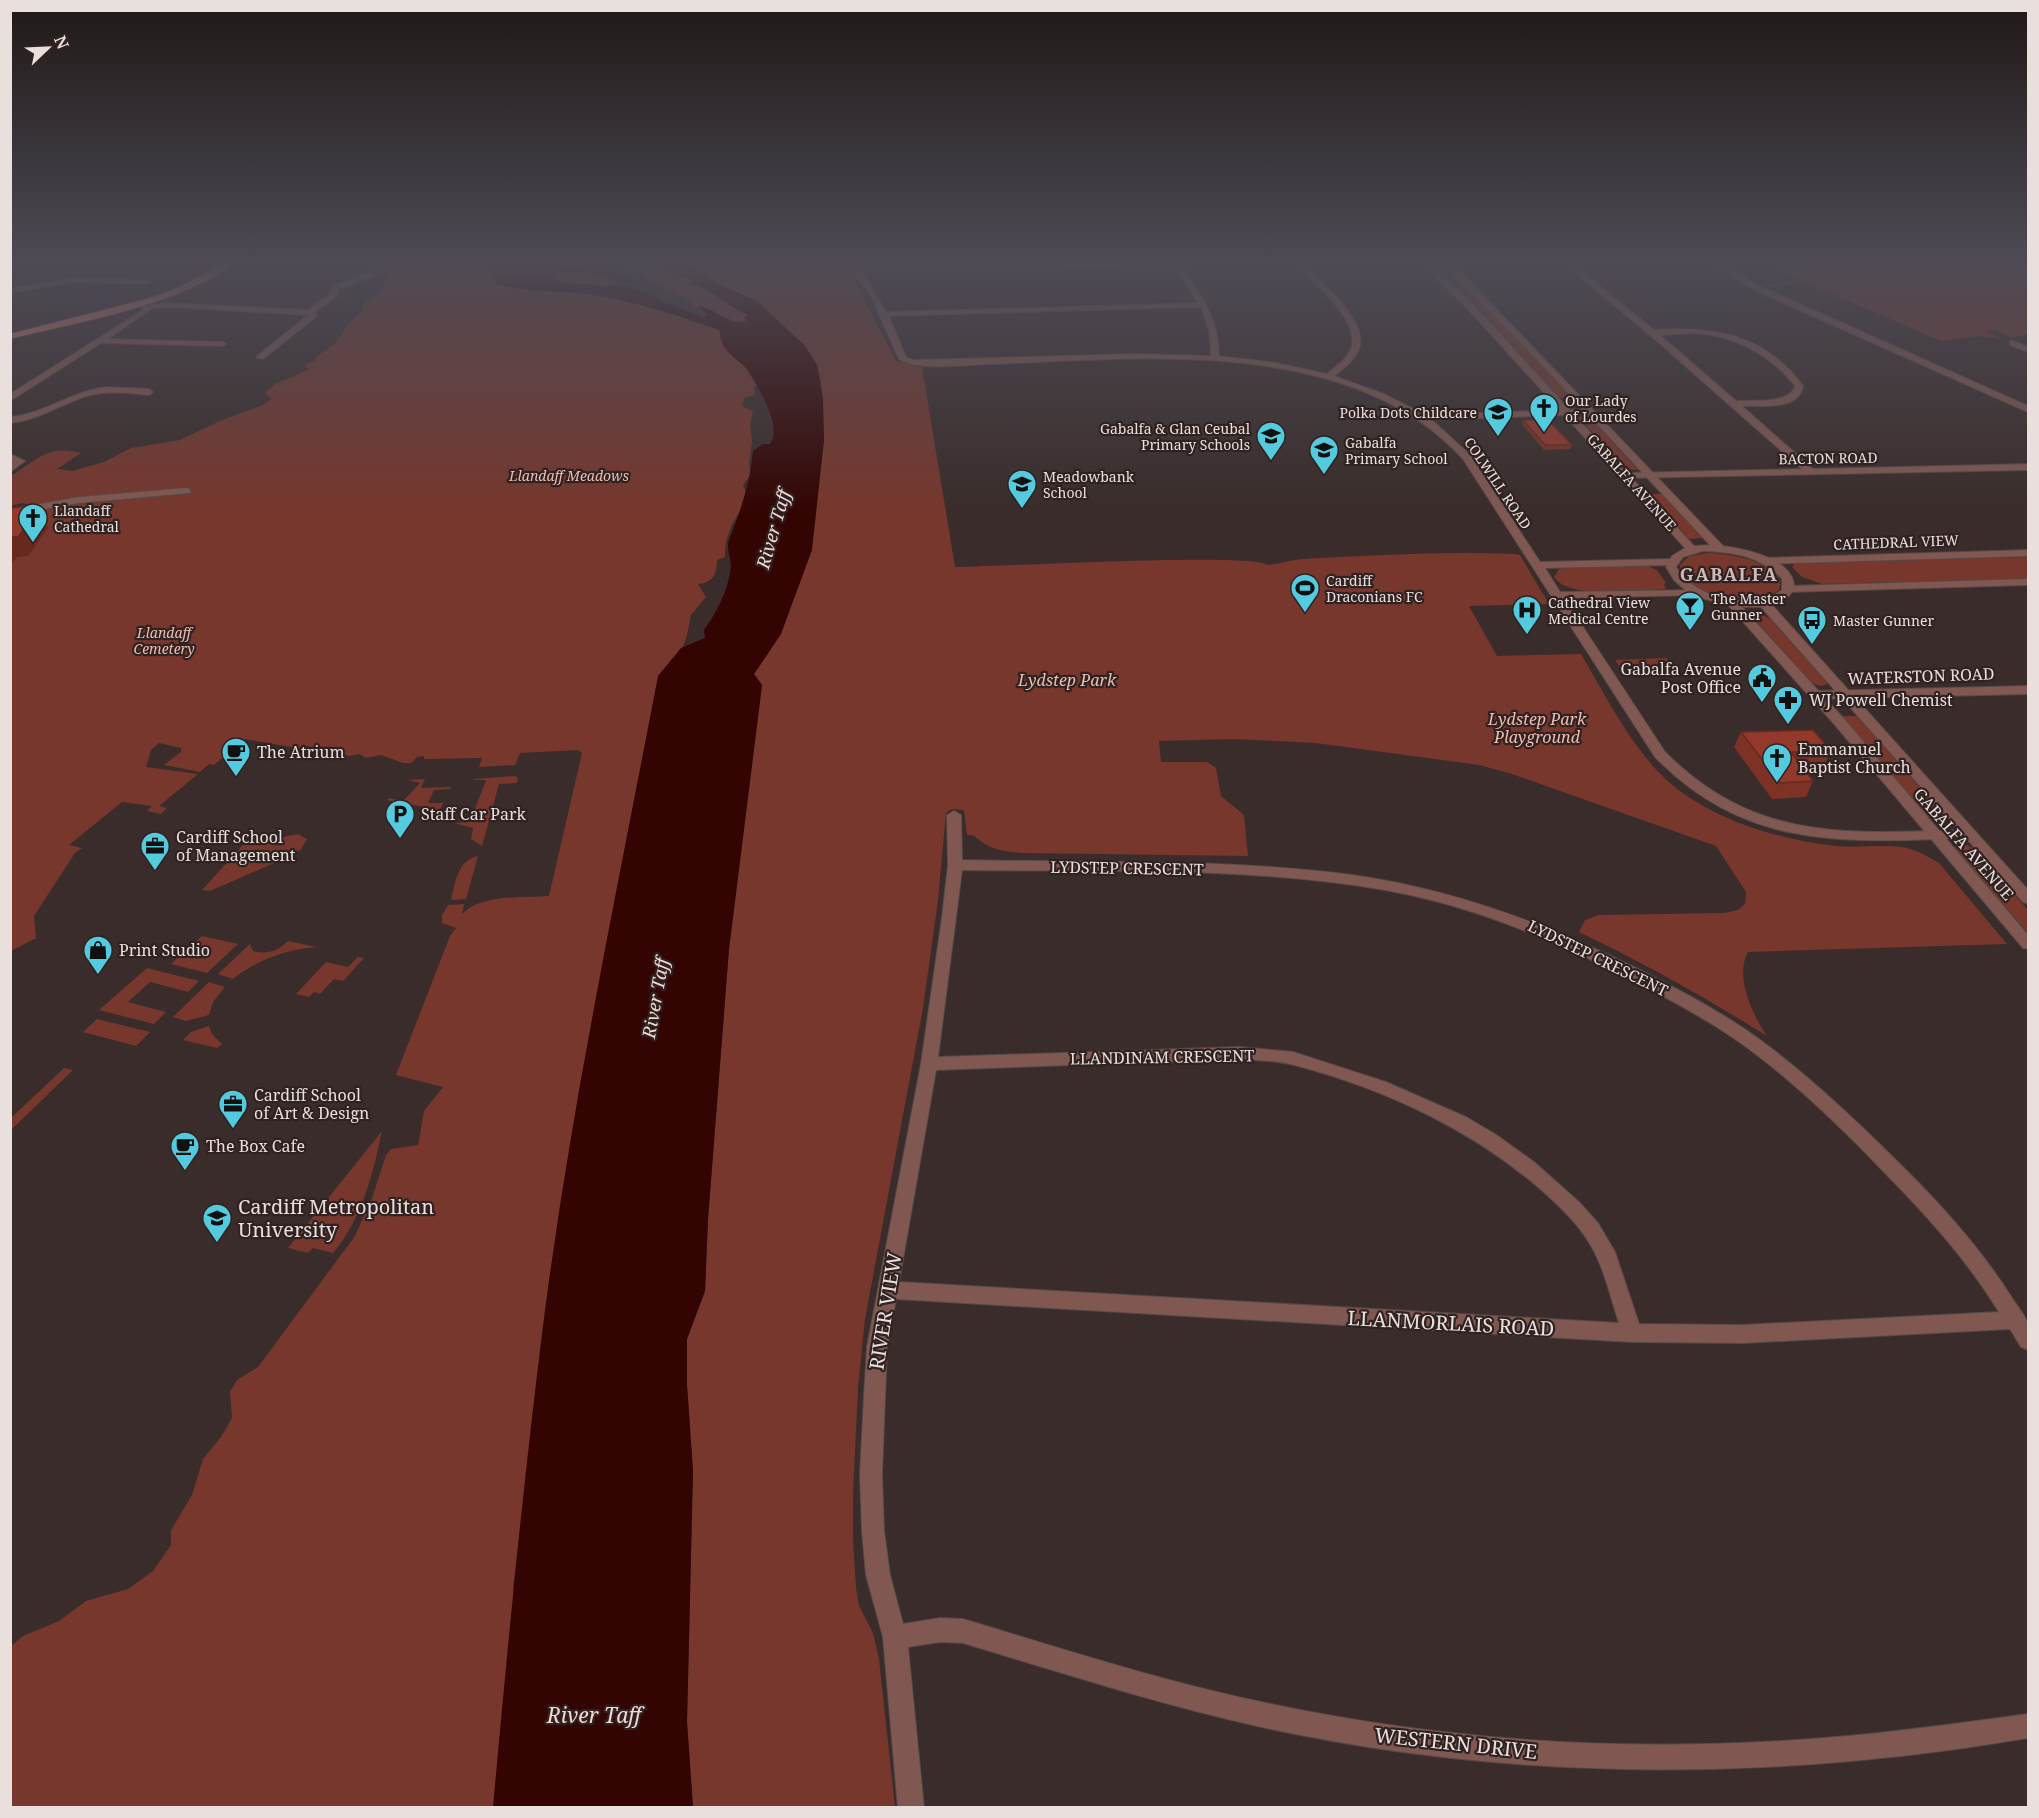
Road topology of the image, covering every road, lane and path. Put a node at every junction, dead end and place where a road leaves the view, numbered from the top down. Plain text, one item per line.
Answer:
1 (94, 345) edge
2 (275, 345) edge
3 (897, 345) edge
4 (1215, 345) edge
5 (1356, 345) edge
6 (1506, 345) edge
7 (1527, 345) edge
8 (1666, 345) edge
9 (1742, 345) edge
10 (1884, 345) edge
11 (260, 357) dead end
12 (1215, 358) junction
13 (1328, 376) junction
14 (149, 392) dead end
15 (10, 398) edge
16 (1733, 404) junction
17 (2028, 409) edge
18 (1588, 411) junction
19 (1569, 412) junction
20 (1425, 418) junction
21 (10, 420) edge
22 (10, 457) edge
23 (2028, 467) edge
24 (10, 468) edge
25 (1811, 472) junction
26 (1627, 476) junction
27 (1650, 476) junction
28 (186, 491) dead end
29 (10, 512) edge
30 (1720, 549) junction
31 (1692, 550) junction
32 (2028, 553) edge
33 (1763, 561) junction
34 (1672, 562) junction
35 (1538, 566) junction
36 (2028, 582) edge
37 (1789, 589) junction
38 (1698, 592) junction
39 (1558, 595) junction
40 (1732, 603) junction
41 (1764, 603) junction
42 (2028, 690) edge
43 (1844, 694) junction
44 (1815, 695) junction
45 (954, 815) dead end
46 (1970, 834) junction
47 (1935, 835) junction
48 (955, 865) junction
49 (2028, 899) edge
50 (2028, 944) edge
51 (929, 1064) junction
52 (888, 1290) junction
53 (2015, 1320) junction
54 (1632, 1333) junction
55 (2028, 1341) edge
56 (895, 1637) junction
57 (2028, 1726) edge
58 (911, 1808) edge

1 - 15 street
2 - 11 street
3 - 12 street, COLWILL ROAD
4 - 12 street
5 - 13 street
6 - 19 street, GABALFA AVENUE
7 - 18 street, GABALFA AVENUE
8 - 16 street
9 - 16 street
10 - 17 street
12 - 13 street, COLWILL ROAD
13 - 20 street, COLWILL ROAD
14 - 21 street
16 - 25 street
18 - 19 street
18 - 27 street, GABALFA AVENUE
19 - 20 street
19 - 26 street, GABALFA AVENUE
20 - 35 street, COLWILL ROAD
22 - 24 street
23 - 25 street, BACTON ROAD
25 - 27 street, BACTON ROAD
26 - 27 street, BACTON ROAD
26 - 31 street, GABALFA AVENUE
27 - 30 street, GABALFA AVENUE
28 - 29 street
30 - 31 street
30 - 33 street
31 - 34 street
32 - 33 street, CATHEDRAL VIEW
33 - 37 street
34 - 35 street
34 - 38 street
35 - 39 street, COLWILL ROAD
36 - 37 street
37 - 41 street
38 - 39 street
38 - 40 street
39 - 47 street, COLWILL ROAD
40 - 41 street
40 - 44 street, GABALFA AVENUE
41 - 43 street, GABALFA AVENUE
42 - 43 street, WATERSTON ROAD
43 - 44 street, WATERSTON ROAD
43 - 46 street, GABALFA AVENUE
44 - 47 street, GABALFA AVENUE
45 - 48 street, RIVER VIEW
46 - 47 street, COLWILL ROAD
46 - 49 street, GABALFA AVENUE
47 - 50 street, GABALFA AVENUE
48 - 51 street, RIVER VIEW
48 - 53 street, LYDSTEP CRESCENT
51 - 52 street, RIVER VIEW
51 - 54 street, LLANDINAM CRESCENT
52 - 54 street, LLANMORLAIS ROAD
52 - 56 street, RIVER VIEW
53 - 54 street, LLANMORLAIS ROAD
53 - 55 street, LYDSTEP CRESCENT
56 - 57 street, WESTERN DRIVE
56 - 58 street, RIVER VIEW

